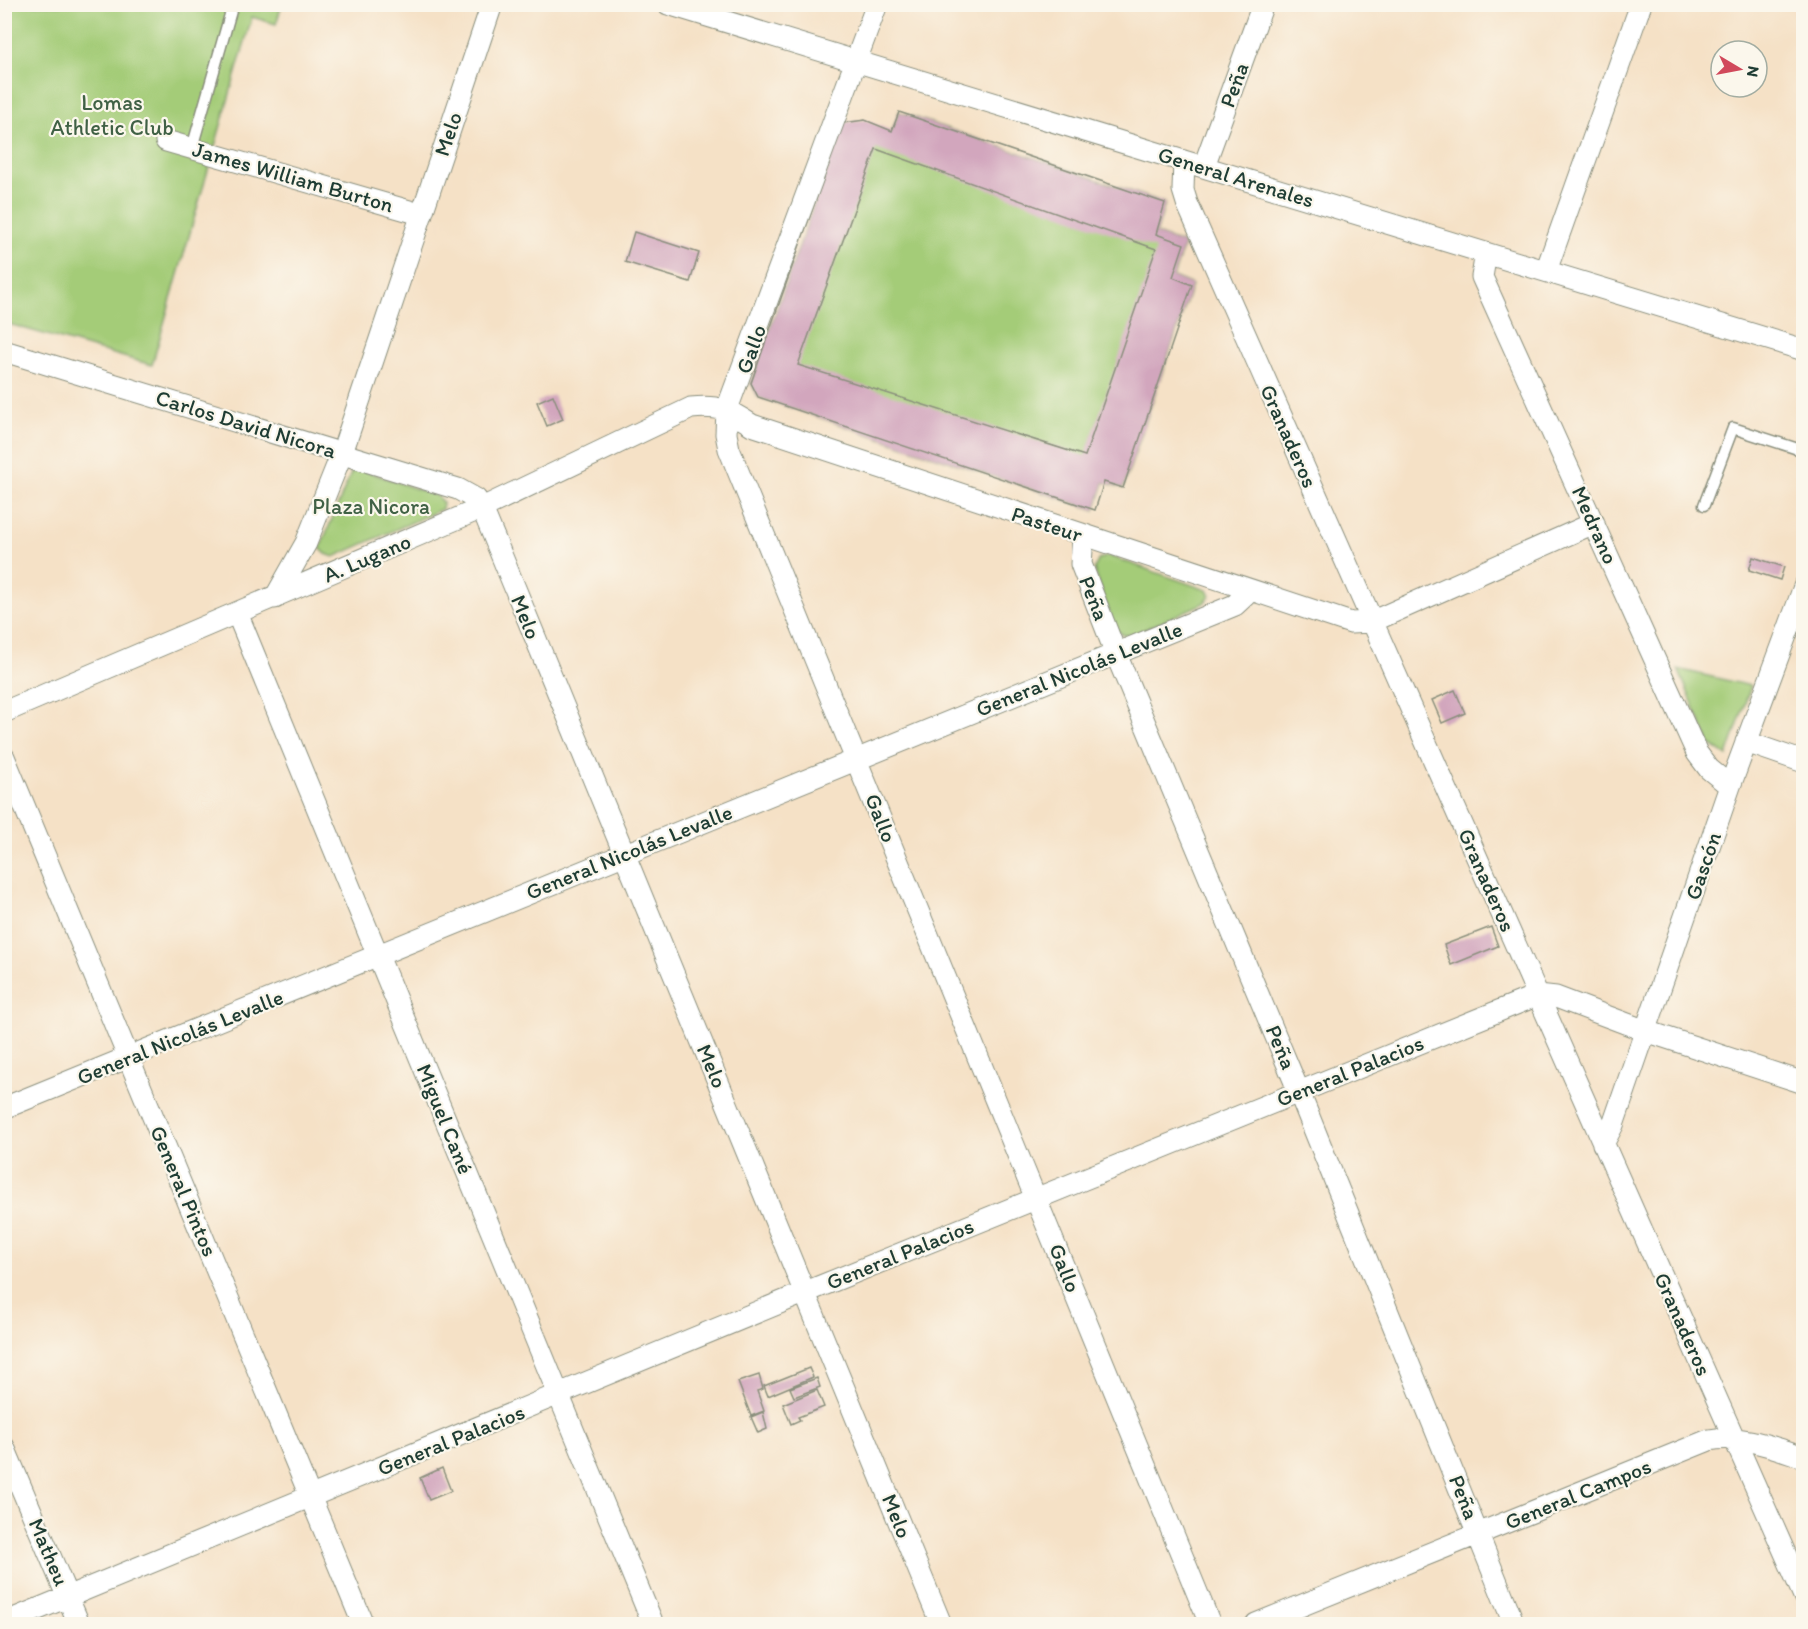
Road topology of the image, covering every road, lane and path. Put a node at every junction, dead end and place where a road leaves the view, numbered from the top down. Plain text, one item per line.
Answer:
1 (233, 4) edge
2 (492, 4) edge
3 (668, 4) edge
4 (877, 4) edge
5 (1263, 4) edge
6 (1641, 4) edge
7 (857, 61) junction
8 (166, 141) dead end
9 (192, 148) junction
10 (1184, 161) junction
11 (1204, 166) junction
12 (420, 214) junction
13 (1486, 253) junction
14 (1546, 271) junction
15 (1803, 350) edge
16 (4, 351) edge
17 (727, 409) junction
18 (1803, 451) edge
19 (342, 453) junction
20 (1704, 505) dead end
21 (482, 508) junction
22 (1594, 523) junction
23 (1083, 536) junction
24 (1803, 587) edge
25 (1250, 591) junction
26 (275, 598) junction
27 (237, 613) junction
28 (1371, 622) junction
29 (1116, 654) junction
30 (4, 712) edge
31 (1746, 742) junction
32 (4, 757) edge
33 (856, 759) junction
34 (1803, 762) edge
35 (1730, 786) junction
36 (623, 854) junction
37 (378, 957) junction
38 (1538, 995) junction
39 (1646, 1031) junction
40 (129, 1058) junction
41 (1803, 1083) edge
42 (1299, 1092) junction
43 (4, 1108) edge
44 (1603, 1144) junction
45 (1037, 1198) junction
46 (806, 1292) junction
47 (559, 1395) junction
48 (1734, 1439) junction
49 (4, 1447) edge
50 (1803, 1457) edge
51 (311, 1497) junction
52 (1479, 1534) junction
53 (1803, 1596) edge
54 (68, 1597) junction
55 (4, 1623) edge
56 (79, 1624) edge
57 (363, 1624) edge
58 (653, 1624) edge
59 (941, 1624) edge
60 (1210, 1624) edge
61 (1256, 1624) edge
62 (1514, 1624) edge

1 - 9 lane
2 - 12 street, Melo
3 - 7 street, General Arenales
4 - 7 street, Gallo
5 - 11 street, Peña
6 - 14 street
7 - 10 street, General Arenales
7 - 17 street, Gallo
8 - 9 street, James William Burton
9 - 12 street, James William Burton
10 - 11 street, General Arenales
10 - 28 street, Granaderos
11 - 13 street, General Arenales
12 - 19 street, Melo
13 - 14 street, General Arenales
13 - 22 street, Medrano
14 - 15 street, General Arenales
16 - 19 street, Carlos David Nicora
17 - 21 street, A. Lugano
17 - 23 street, Pasteur
17 - 33 street, Gallo
18 - 20 lane
19 - 21 street, Carlos David Nicora
19 - 26 street, Melo
21 - 26 street, A. Lugano
21 - 36 street, Melo
22 - 28 street
22 - 35 street, Medrano
23 - 25 street, Pasteur
23 - 29 street, Peña
24 - 31 street, Gascón
25 - 28 street, Pasteur
25 - 29 street, General Nicolás Levalle
26 - 27 street, A. Lugano
27 - 30 street, A. Lugano
27 - 37 street, Miguel Cané
28 - 38 street, Granaderos
29 - 33 street, General Nicolás Levalle
29 - 42 street, Peña
31 - 34 street
31 - 35 street, Gascón
32 - 40 street, General Pintos
33 - 36 street, General Nicolás Levalle
33 - 45 street, Gallo
35 - 39 street, Gascón
36 - 37 street, General Nicolás Levalle
36 - 46 street, Melo
37 - 40 street, General Nicolás Levalle
37 - 47 street, Miguel Cané
38 - 39 street
38 - 42 street, General Palacios
38 - 44 street, Granaderos
39 - 41 street
39 - 44 street, Gascón
40 - 43 street, General Nicolás Levalle
40 - 51 street, General Pintos
42 - 45 street, General Palacios
42 - 52 street, Peña
44 - 48 street, Granaderos
45 - 46 street, General Palacios
45 - 60 street, Gallo
46 - 47 street, General Palacios
46 - 59 street, Melo
47 - 51 street, General Palacios
47 - 58 street, Miguel Cané
48 - 50 street, General Campos
48 - 52 street, General Campos
48 - 53 street, Granaderos
49 - 54 street, Matheu
51 - 54 street, General Palacios
51 - 57 street, General Pintos
52 - 61 street, General Campos
52 - 62 street, Peña
54 - 55 street, General Palacios
54 - 56 street, Matheu

